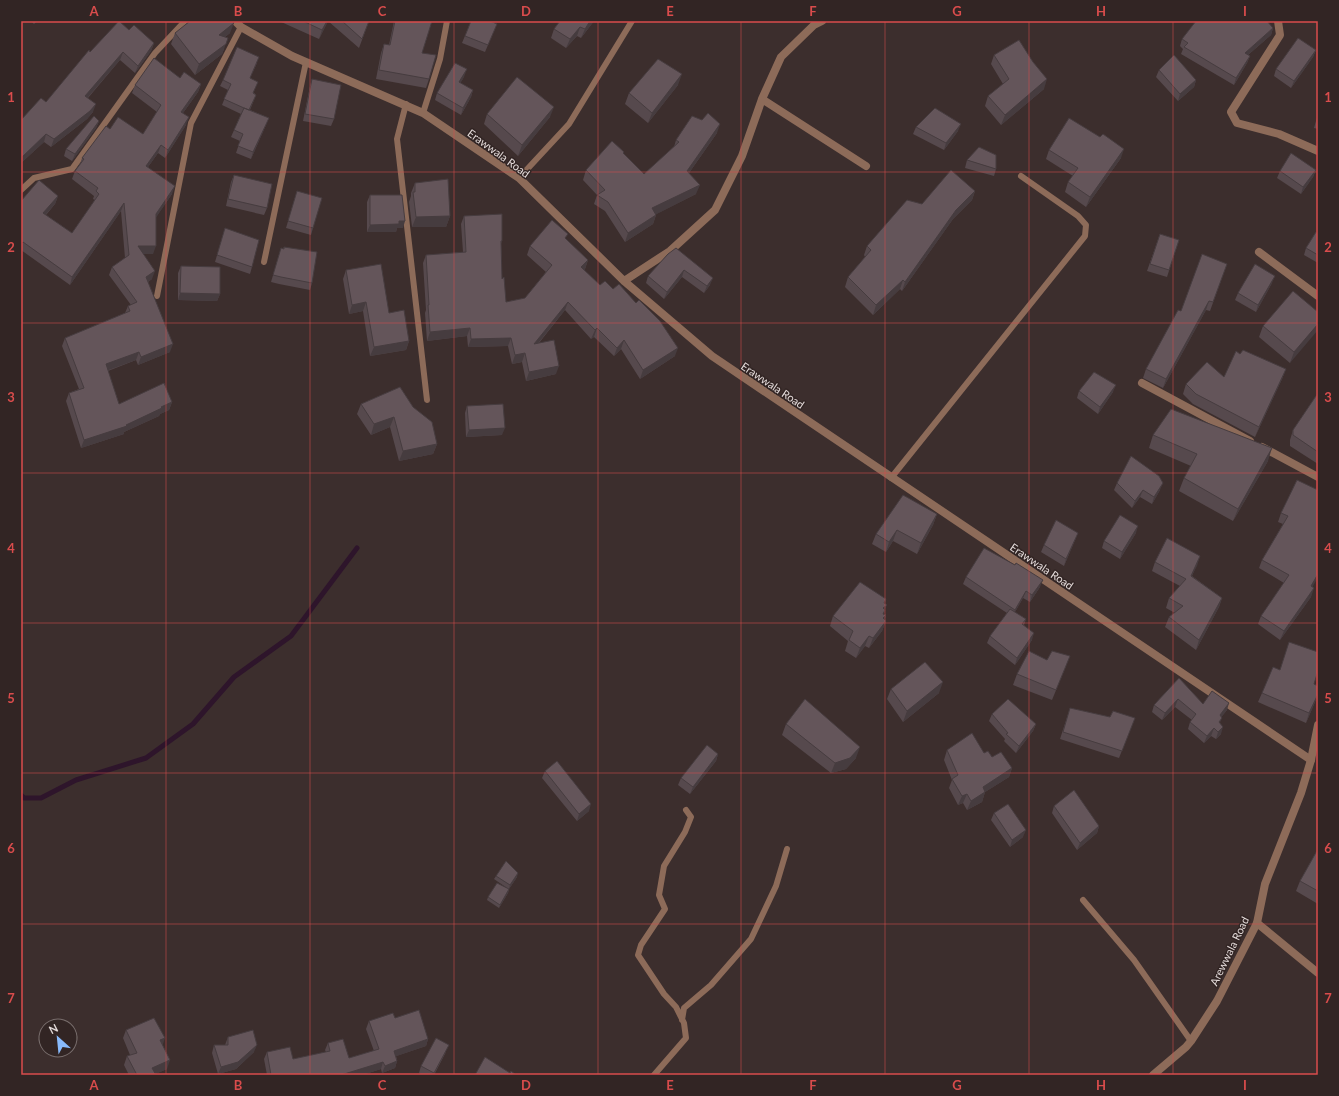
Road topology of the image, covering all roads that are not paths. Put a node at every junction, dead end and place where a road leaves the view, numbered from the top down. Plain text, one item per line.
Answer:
1 (185, 21) edge
2 (447, 21) edge
3 (632, 21) edge
4 (822, 21) edge
5 (1278, 21) edge
6 (238, 24) edge
7 (306, 62) junction
8 (762, 99) junction
9 (406, 104) junction
10 (423, 112) junction
11 (1318, 151) edge
12 (866, 166) dead end
13 (1021, 176) dead end
14 (519, 178) junction
15 (21, 190) edge
16 (1258, 252) dead end
17 (264, 262) dead end
18 (624, 281) junction
19 (157, 296) dead end
20 (1318, 296) edge
21 (1142, 384) dead end
22 (427, 400) dead end
23 (1318, 477) edge
24 (891, 478) junction
25 (1318, 725) edge
26 (1311, 760) junction
27 (686, 810) dead end
28 (787, 849) dead end
29 (1083, 900) dead end
30 (1257, 923) junction
31 (1318, 973) edge
32 (682, 1020) junction
33 (1191, 1041) junction
34 (654, 1075) edge
35 (1153, 1075) edge

1 - 15 lane
2 - 10 lane
3 - 14 lane
4 - 8 street
5 - 11 street
6 - 7 street, Erawwala Road
6 - 19 lane
7 - 9 street, Erawwala Road
7 - 17 lane
8 - 12 street
8 - 18 street
9 - 10 street, Erawwala Road
9 - 22 lane
10 - 14 street, Erawwala Road
13 - 24 lane
14 - 18 street, Erawwala Road
16 - 20 street
18 - 24 street, Erawwala Road
21 - 23 street
24 - 26 street, Erawwala Road
25 - 26 street, Arewwala Road
26 - 30 street, Arewwala Road
27 - 32 lane
28 - 32 lane
29 - 33 lane
30 - 31 street
30 - 33 street, Arewwala Road
32 - 34 lane
33 - 35 street, Arewwala Road

